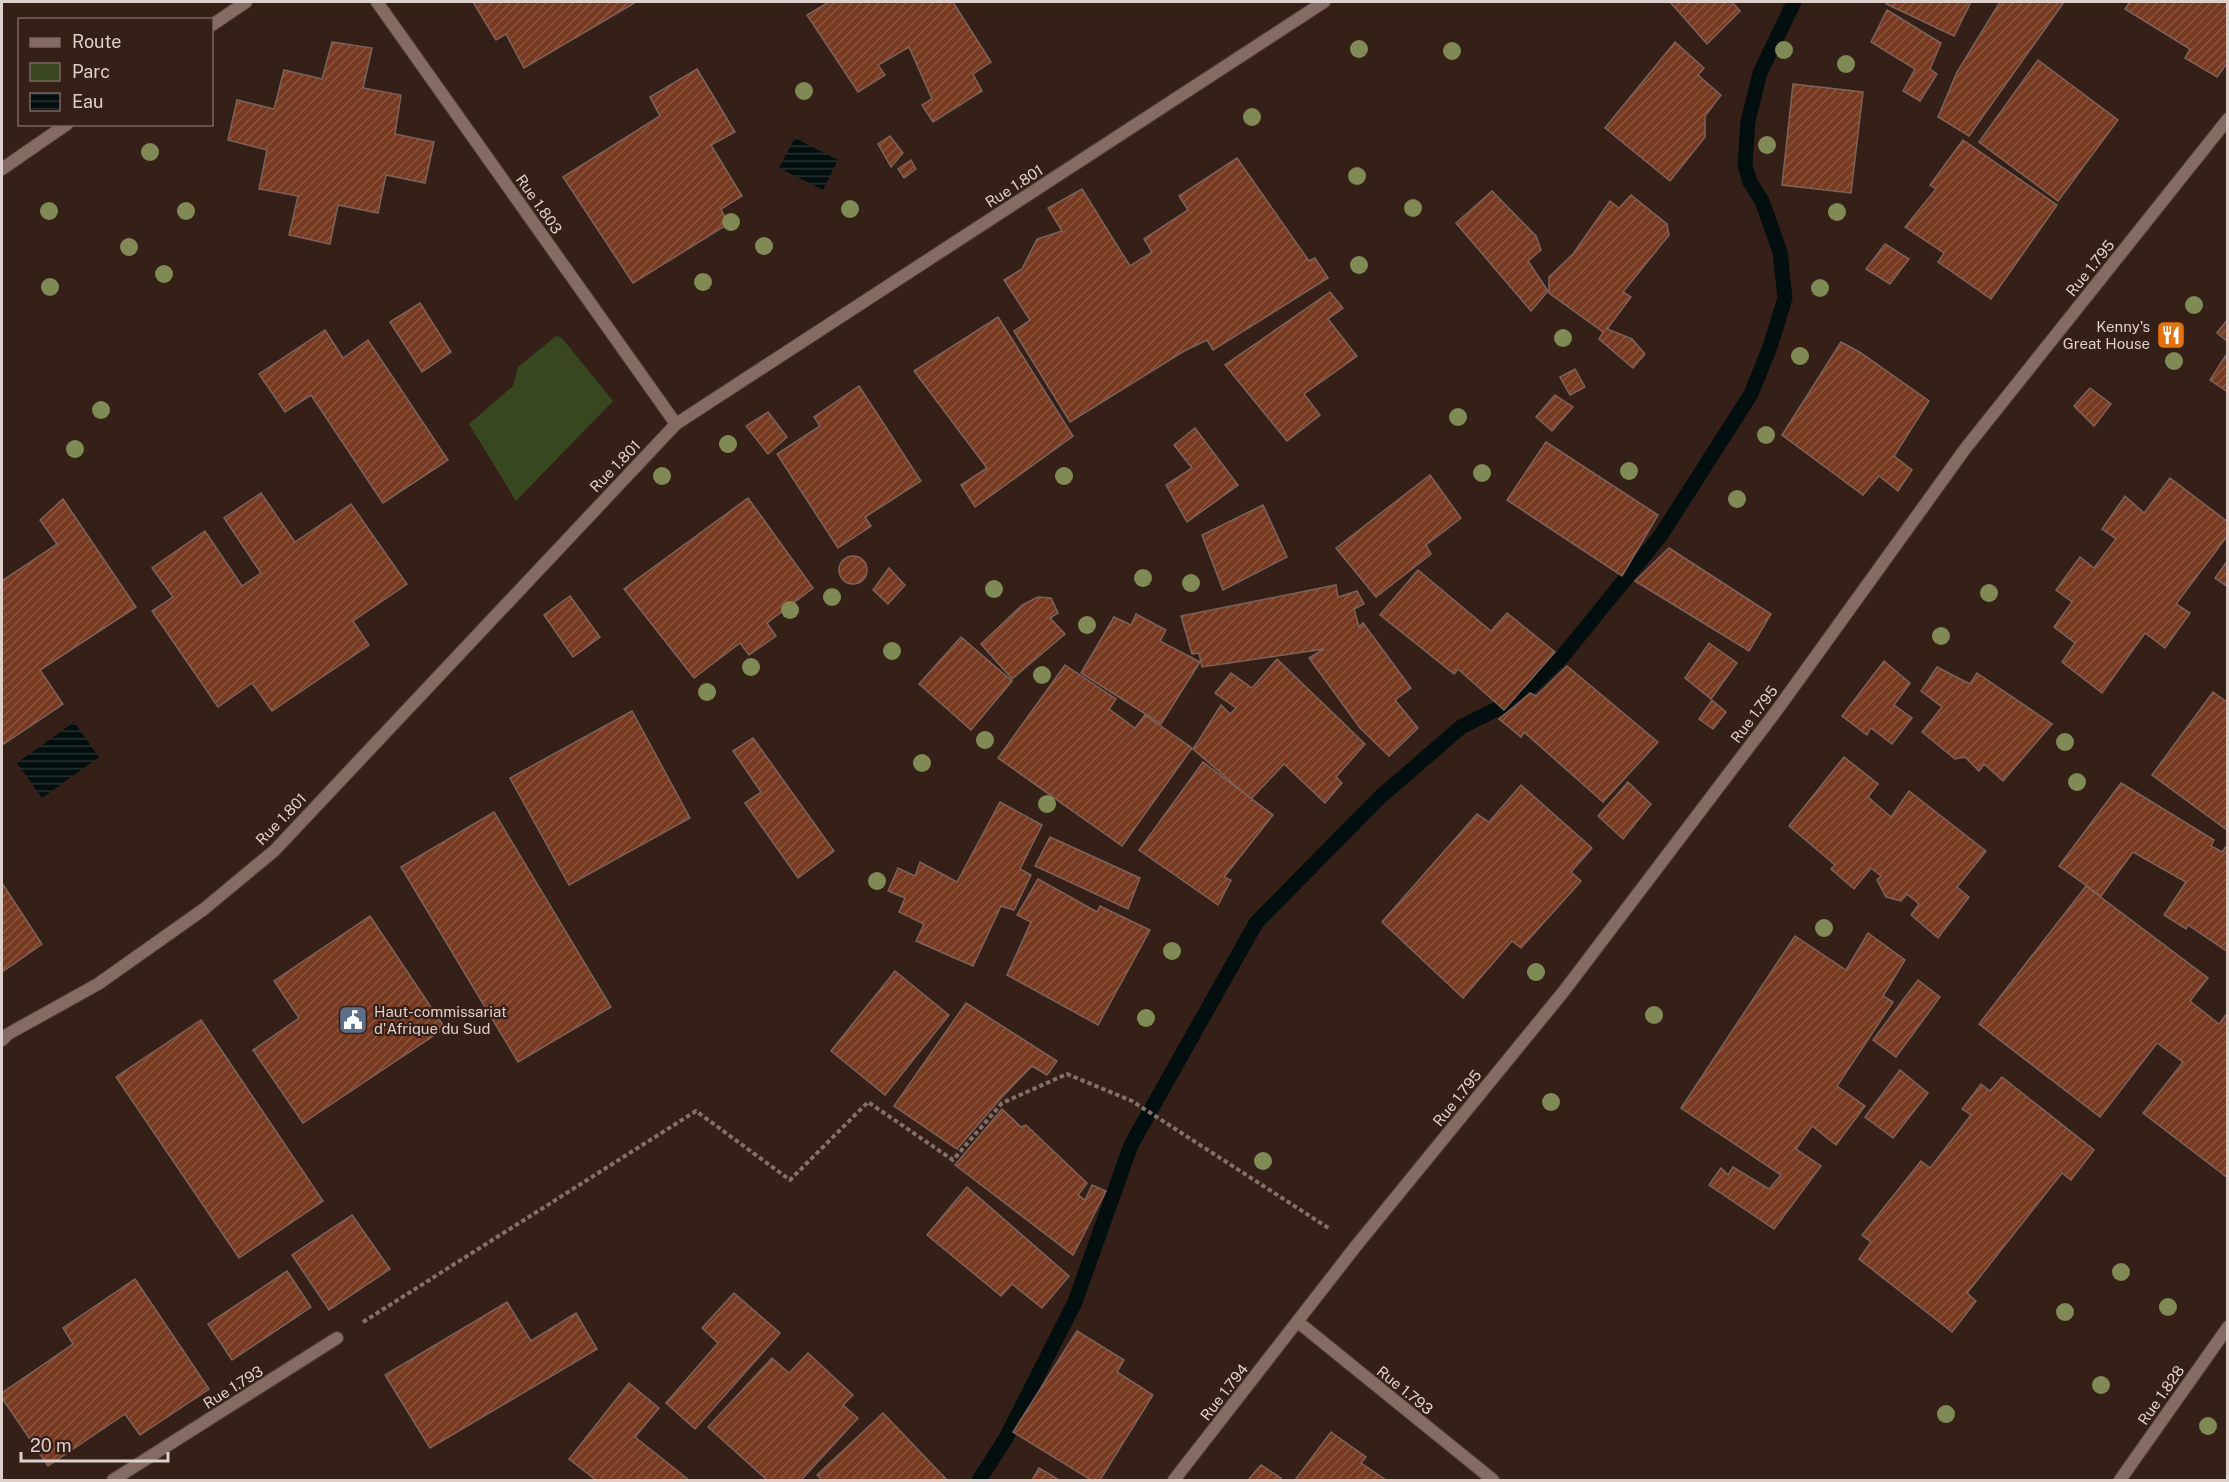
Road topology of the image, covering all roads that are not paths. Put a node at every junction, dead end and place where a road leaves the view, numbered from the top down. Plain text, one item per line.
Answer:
1 (246, 2) edge
2 (377, 2) edge
3 (1324, 2) edge
4 (213, 24) edge
5 (2228, 119) edge
6 (64, 126) edge
7 (2, 169) edge
8 (676, 424) junction
9 (2, 1040) edge
10 (1298, 1322) junction
11 (2228, 1327) edge
12 (338, 1338) road end
13 (113, 1480) edge
14 (1174, 1480) edge
15 (1493, 1480) edge
16 (2120, 1480) edge

1 - 4 street
2 - 8 street, Rue 1.803
3 - 8 street, Rue 1.801
5 - 10 street, Rue 1.795
6 - 7 street
8 - 9 street, Rue 1.801
10 - 14 street, Rue 1.794
10 - 15 street, Rue 1.793
11 - 16 street, Rue 1.828
12 - 13 street, Rue 1.793

